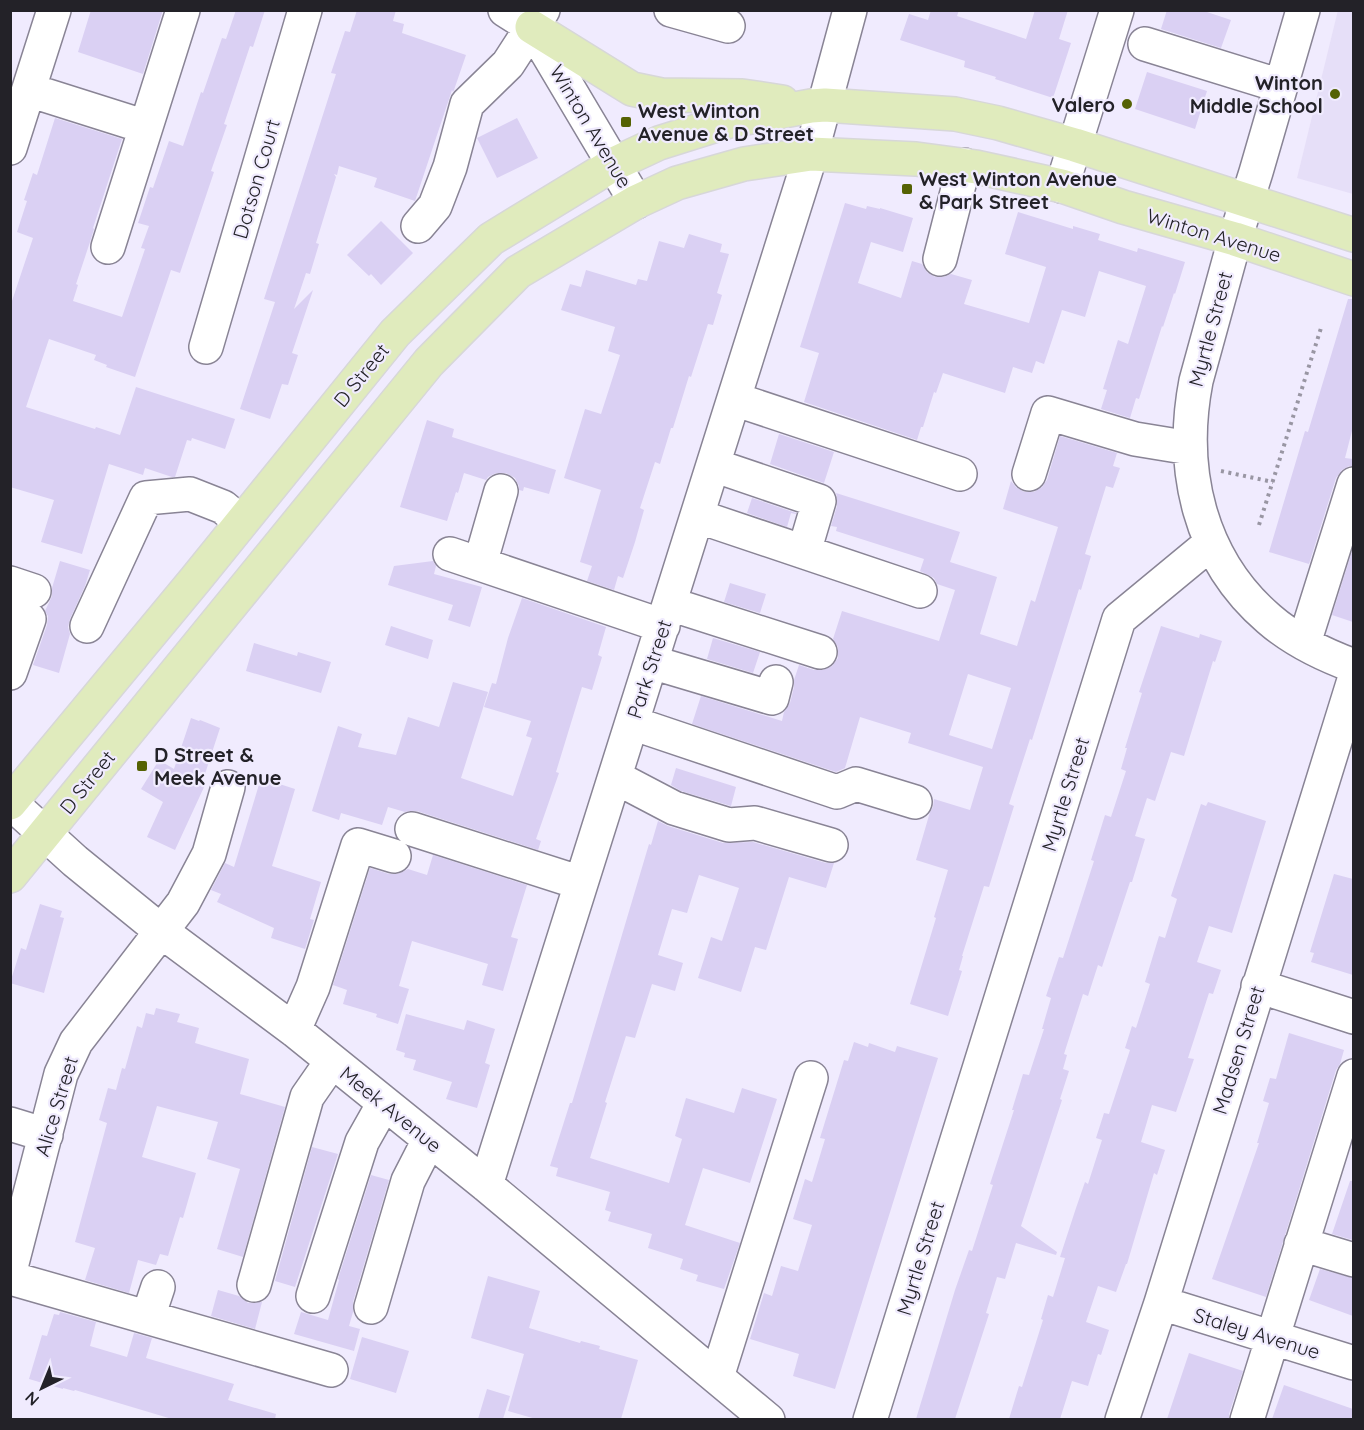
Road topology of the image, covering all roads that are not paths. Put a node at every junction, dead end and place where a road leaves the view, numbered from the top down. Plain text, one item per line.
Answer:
1 (54, 10) edge
2 (183, 10) edge
3 (305, 10) edge
4 (671, 10) edge
5 (850, 10) edge
6 (1117, 10) edge
7 (1303, 10) edge
8 (527, 16) edge
9 (728, 27) dead end
10 (1145, 44) dead end
11 (1281, 86) junction
12 (29, 90) junction
13 (818, 105) junction
14 (146, 127) junction
15 (1075, 146) junction
16 (10, 148) edge
17 (811, 153) junction
18 (614, 164) junction
19 (964, 165) junction
20 (1062, 186) junction
21 (1247, 201) junction
22 (636, 202) junction
23 (418, 226) dead end
24 (1353, 235) edge
25 (1234, 239) junction
26 (108, 247) dead end
27 (940, 259) dead end
28 (1353, 279) edge
29 (206, 347) dead end
30 (734, 399) junction
31 (1190, 456) junction
32 (713, 465) junction
33 (960, 474) dead end
34 (1029, 474) dead end
35 (1353, 484) edge
36 (501, 491) dead end
37 (697, 516) junction
38 (241, 522) junction
39 (1211, 543) junction
40 (804, 552) junction
41 (920, 591) dead end
42 (18, 595) edge
43 (666, 615) junction
44 (87, 626) dead end
45 (1304, 643) junction
46 (820, 652) dead end
47 (651, 662) junction
48 (1353, 666) edge
49 (10, 674) edge
50 (1353, 680) edge
51 (776, 682) dead end
52 (632, 723) junction
53 (615, 777) junction
54 (228, 787) dead end
55 (11, 802) edge
56 (915, 802) dead end
57 (412, 830) dead end
58 (45, 833) junction
59 (831, 845) dead end
60 (394, 856) dead end
61 (10, 876) edge
62 (581, 883) junction
63 (161, 931) junction
64 (1258, 986) junction
65 (1353, 1017) edge
66 (294, 1030) junction
67 (332, 1061) junction
68 (1353, 1076) edge
69 (811, 1078) dead end
70 (384, 1103) junction
71 (1348, 1114) edge
72 (10, 1124) edge
73 (46, 1135) junction
74 (429, 1140) junction
75 (486, 1185) junction
76 (1302, 1244) junction
77 (1353, 1260) edge
78 (10, 1271) edge
79 (10, 1278) edge
80 (254, 1284) dead end
81 (313, 1296) dead end
82 (1161, 1303) junction
83 (370, 1307) dead end
84 (1272, 1338) junction
85 (1353, 1363) edge
86 (332, 1370) dead end
87 (728, 1397) edge
88 (768, 1419) edge
89 (870, 1419) edge
90 (1122, 1419) edge
91 (1247, 1419) edge

1 - 12 street
2 - 14 street
3 - 29 street, Dotson Court
4 - 9 street
5 - 13 street, Park Street
6 - 15 street
7 - 11 street, Myrtle Street
8 - 13 main road
8 - 18 street, Winton Avenue
8 - 23 street
10 - 11 street
11 - 21 street, Myrtle Street
12 - 14 street
12 - 16 street
13 - 15 main road
13 - 17 street, Park Street
13 - 18 main road, D Street
14 - 26 street
15 - 20 street
15 - 21 main road
17 - 19 main road, Winton Avenue
17 - 22 main road, Winton Avenue
17 - 30 street, Park Street
18 - 22 street, Winton Avenue
18 - 38 main road, D Street
19 - 20 main road, Winton Avenue
19 - 27 street
20 - 25 main road, Winton Avenue
21 - 24 main road
21 - 25 street, Myrtle Street
22 - 58 main road, D Street
25 - 28 main road, Winton Avenue
25 - 31 street, Myrtle Street
30 - 32 street, Park Street
30 - 33 street
31 - 34 street
31 - 39 street, Myrtle Street
32 - 37 street, Park Street
32 - 40 street
35 - 45 street
36 - 43 street
37 - 40 street
37 - 43 street, Park Street
38 - 44 street
38 - 55 main road, D Street
39 - 45 street
39 - 89 street, Myrtle Street
40 - 41 street
42 - 49 street
43 - 46 street
43 - 47 street, Park Street
45 - 48 street
47 - 51 street
47 - 52 street, Park Street
50 - 64 street, Madsen Street
52 - 53 street, Park Street
52 - 56 street
53 - 59 street
53 - 62 street, Park Street
54 - 63 street, Alice Street
55 - 58 street, Meek Avenue
57 - 62 street
58 - 61 main road, D Street
58 - 63 street, Meek Avenue
60 - 66 street
62 - 75 street, Park Street
63 - 66 street, Meek Avenue
63 - 73 street, Alice Street
64 - 65 street
64 - 82 street, Madsen Street
66 - 67 street, Meek Avenue
67 - 70 street, Meek Avenue
67 - 80 street
68 - 71 street
69 - 87 street
70 - 74 street, Meek Avenue
70 - 81 street
71 - 76 street
72 - 73 street
73 - 78 street, Alice Street
74 - 75 street, Meek Avenue
74 - 83 street
75 - 87 street, Meek Avenue
76 - 77 street
76 - 84 street
79 - 86 street
82 - 84 street, Staley Avenue
82 - 90 street, Madsen Street
84 - 85 street, Staley Avenue
84 - 91 street
87 - 88 street, Meek Avenue

